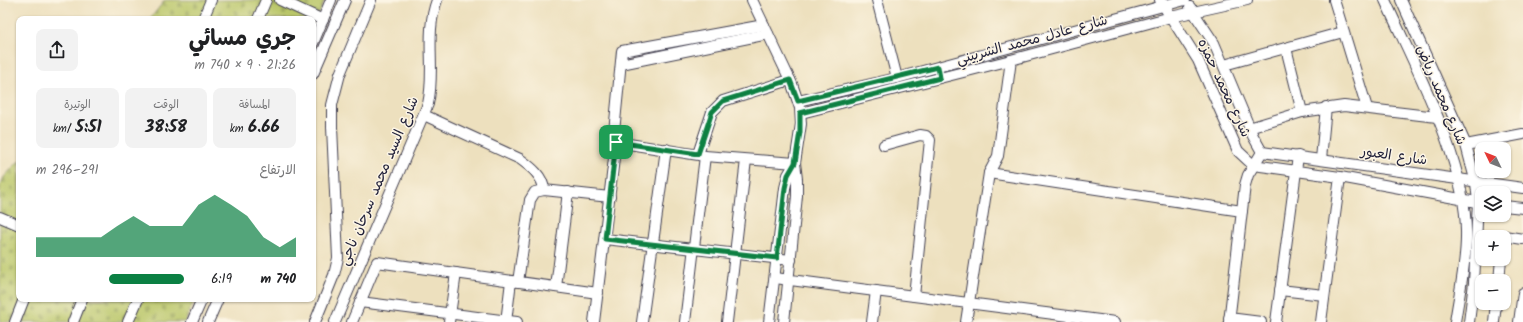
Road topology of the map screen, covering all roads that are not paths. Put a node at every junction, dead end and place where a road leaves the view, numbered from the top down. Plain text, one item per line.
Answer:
1 (211, 0) edge
2 (266, 0) edge
3 (280, 0) edge
4 (331, 0) edge
5 (345, 0) edge
6 (371, 0) edge
7 (437, 0) edge
8 (752, 0) edge
9 (877, 0) edge
10 (1185, 0) edge
11 (1247, 0) edge
12 (1334, 0) edge
13 (1385, 0) edge
14 (1401, 0) edge
15 (1162, 3) edge
16 (1194, 12) junction
17 (204, 16) edge
18 (259, 16) edge
19 (314, 16) edge
20 (316, 17) edge
21 (1171, 17) junction
22 (323, 20) junction
23 (766, 29) junction
24 (1343, 32) junction
25 (316, 36) edge
26 (691, 38) junction
27 (693, 48) junction
28 (1286, 48) junction
29 (1011, 60) junction
30 (621, 64) junction
31 (1224, 65) junction
32 (316, 67) edge
33 (938, 67) junction
34 (897, 78) junction
35 (940, 78) junction
36 (790, 80) junction
37 (798, 101) junction
38 (1326, 107) junction
39 (1367, 108) junction
40 (1302, 112) junction
41 (800, 113) junction
42 (424, 115) junction
43 (1437, 117) junction
44 (1250, 128) junction
45 (1523, 134) edge
46 (616, 142) junction
47 (1466, 144) junction
48 (884, 145) dead end
49 (666, 149) junction
50 (1262, 152) junction
51 (702, 155) junction
52 (1298, 156) junction
53 (1321, 159) junction
54 (746, 160) junction
55 (795, 163) junction
56 (1253, 165) junction
57 (1296, 171) junction
58 (989, 173) junction
59 (1340, 177) junction
60 (1459, 179) junction
61 (1476, 183) junction
62 (1477, 186) edge
63 (1523, 188) edge
64 (544, 190) junction
65 (568, 192) junction
66 (610, 197) junction
67 (1462, 198) junction
68 (1475, 201) edge
69 (1511, 207) edge
70 (1523, 208) edge
71 (1242, 211) junction
72 (0, 217) edge
73 (1480, 222) edge
74 (16, 224) edge
75 (1511, 237) edge
76 (605, 239) junction
77 (1523, 239) edge
78 (652, 244) junction
79 (694, 248) junction
80 (736, 252) junction
81 (777, 258) junction
82 (791, 260) junction
83 (456, 273) junction
84 (1478, 274) edge
85 (775, 278) junction
86 (789, 280) junction
87 (514, 281) junction
88 (556, 287) junction
89 (1280, 290) junction
90 (876, 291) junction
91 (598, 293) junction
92 (1523, 293) edge
93 (1324, 295) junction
94 (914, 296) junction
95 (1475, 297) edge
96 (23, 302) edge
97 (81, 302) edge
98 (137, 302) edge
99 (201, 302) edge
100 (217, 302) edge
101 (360, 302) junction
102 (969, 303) junction
103 (1495, 310) edge
104 (450, 318) edge
105 (1058, 318) edge
106 (1229, 320) edge
107 (506, 321) edge
108 (15, 322) edge
109 (73, 322) edge
110 (128, 322) edge
111 (192, 322) edge
112 (208, 322) edge
113 (315, 322) edge
114 (335, 322) edge
115 (352, 322) edge
116 (517, 322) edge
117 (594, 322) edge
118 (642, 322) edge
119 (684, 322) edge
120 (727, 322) edge
121 (769, 322) edge
122 (784, 322) edge
123 (872, 322) edge
124 (966, 322) edge
125 (1115, 322) edge
126 (1261, 322) edge
127 (1276, 322) edge
128 (1321, 322) edge
129 (1455, 322) edge
130 (1469, 322) edge
131 (1494, 322) edge
132 (1519, 322) edge

1 - 17 street
2 - 18 street
3 - 19 street
4 - 22 street
5 - 32 street
6 - 113 street, شارع السيد محمد سرحان ناجي
7 - 42 street, شارع السيد محمد سرحان ناجي
8 - 23 street
9 - 34 street
10 - 15 street, شارع عادل محمد الشربيني
10 - 16 street, شارع محمد حمزه
11 - 16 street, شارع عادل محمد الشربيني
12 - 24 street
13 - 43 street, شارع محمد رياض
14 - 47 street, شارع محمد رياض
15 - 21 street, شارع محمد حمزه
15 - 33 street, شارع عادل محمد الشربيني
16 - 21 street, شارع عادل محمد الشربيني
16 - 31 street, شارع محمد حمزه
20 - 22 street
21 - 29 street, شارع عادل محمد الشربيني
21 - 56 street, شارع محمد حمزه
22 - 25 street
23 - 26 street
23 - 27 street
23 - 36 street
24 - 28 street
24 - 39 street
26 - 27 street
26 - 30 street
27 - 30 street
28 - 31 street
28 - 40 street
29 - 35 street, شارع عادل محمد الشربيني
29 - 58 street
30 - 46 street
31 - 44 street, شارع محمد حمزه
33 - 34 street, شارع عادل محمد الشربيني
33 - 35 street
34 - 37 street, شارع عادل محمد الشربيني
35 - 41 street, شارع عادل محمد الشربيني
36 - 37 street
36 - 51 street
37 - 41 street
38 - 39 street
38 - 40 street
38 - 53 street
39 - 43 street
40 - 44 street
41 - 55 street
42 - 64 street
42 - 114 street, شارع السيد محمد سرحان ناجي
43 - 60 street, شارع محمد رياض
44 - 50 street, شارع محمد حمزه
45 - 47 street
46 - 49 street
46 - 66 street
47 - 61 street, شارع محمد رياض
48 - 94 street
49 - 51 street
49 - 78 street
50 - 52 street, شارع العبور
50 - 56 street
51 - 54 street
51 - 79 street
52 - 53 street, شارع العبور
52 - 57 street
53 - 60 street, شارع العبور
54 - 55 street
54 - 80 street
55 - 81 street
55 - 82 street
56 - 57 street, شارع العبور
56 - 71 street
57 - 59 street, شارع العبور
57 - 89 street
58 - 71 street
58 - 102 street
59 - 67 street, شارع العبور
59 - 93 street
60 - 61 street, شارع العبور
60 - 67 street, شارع محمد رياض
61 - 62 street, شارع محمد رياض
61 - 63 street, شارع العبور
64 - 65 street
64 - 87 street
65 - 66 street
65 - 88 street
66 - 76 street
67 - 68 street, شارع العبور
67 - 129 street, شارع محمد رياض
69 - 70 street
71 - 106 street
72 - 74 street
73 - 84 street, شارع محمد رياض
75 - 77 street
76 - 78 street
76 - 91 street
78 - 79 street
78 - 118 street
79 - 80 street
79 - 119 street
80 - 81 street
80 - 120 street
81 - 82 street
81 - 85 street
82 - 86 street
83 - 87 street
83 - 101 street
83 - 104 street
85 - 86 street
85 - 121 street
86 - 90 street
86 - 122 street
87 - 88 street
87 - 107 street
88 - 91 street
89 - 93 street
89 - 127 street
90 - 94 street
90 - 123 street
91 - 117 street
92 - 132 street
93 - 128 street
94 - 102 street
95 - 130 street, شارع محمد رياض
96 - 108 street
97 - 109 street
98 - 110 street
99 - 111 street
100 - 112 street
101 - 104 street
101 - 115 street
102 - 105 street
102 - 124 street
103 - 131 street
104 - 107 street
105 - 125 street
106 - 126 street
107 - 116 street

